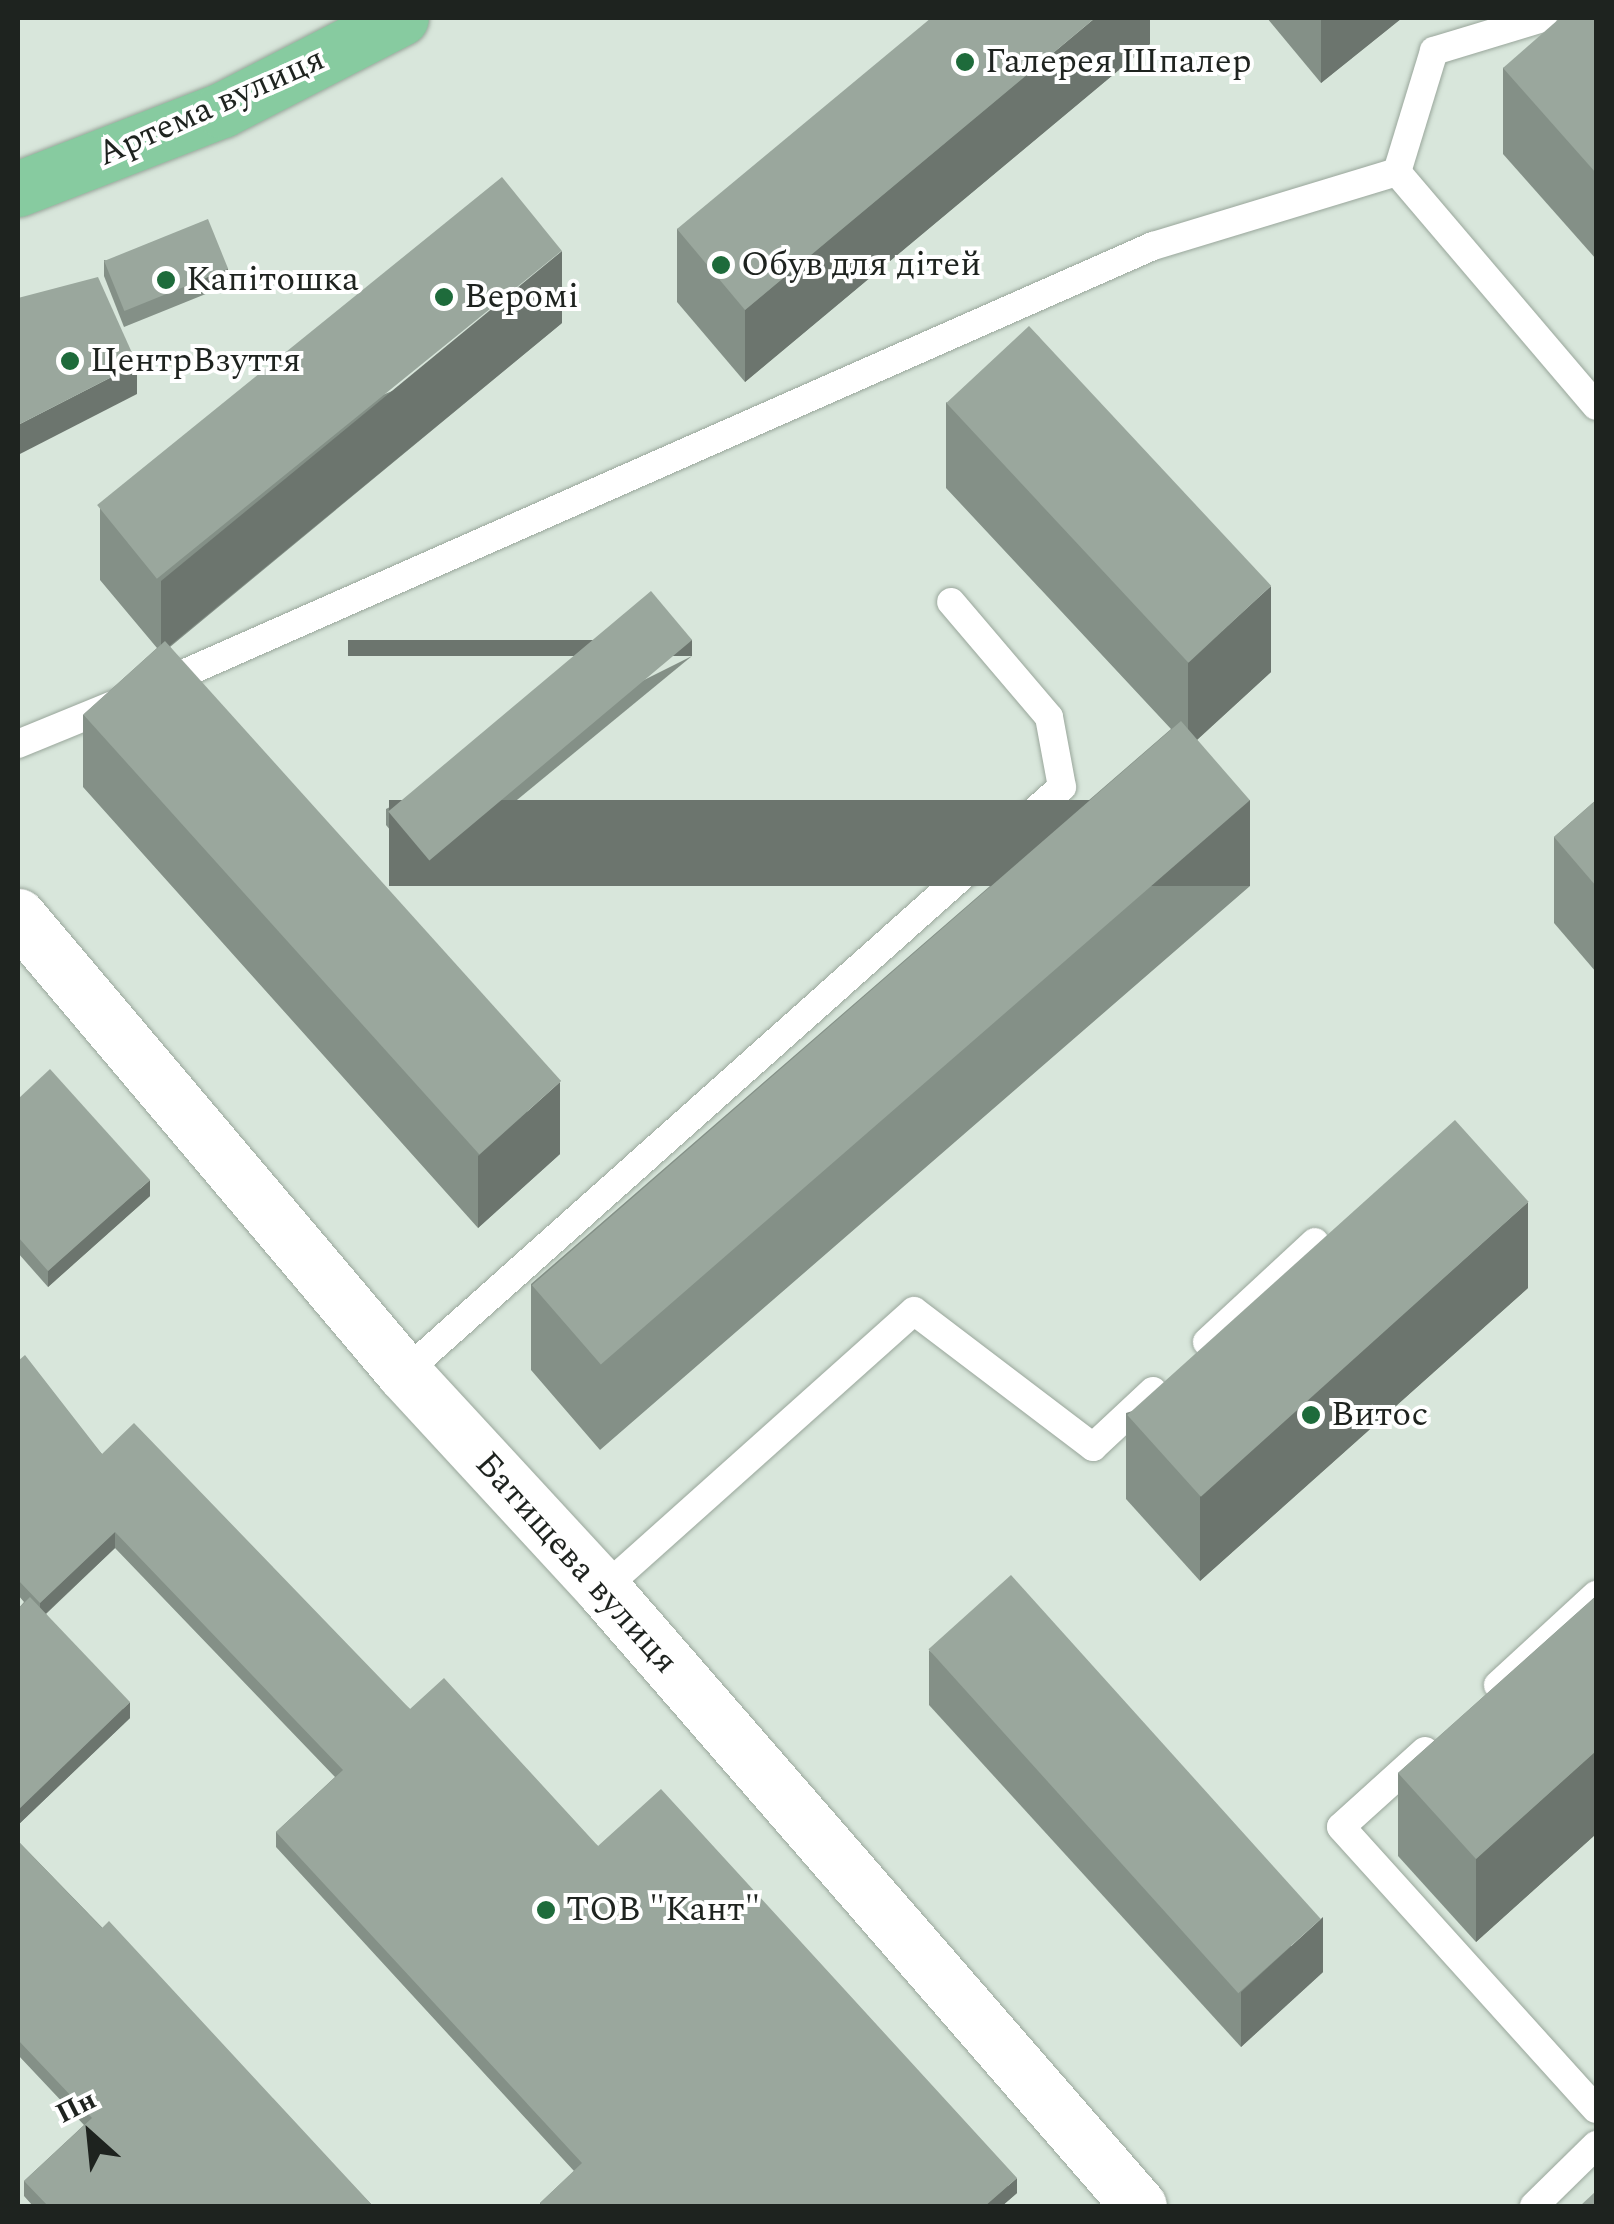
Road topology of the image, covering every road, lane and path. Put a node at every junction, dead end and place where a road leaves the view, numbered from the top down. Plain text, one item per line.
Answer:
1 (402, 18) edge
2 (1542, 18) edge
3 (1398, 172) junction
4 (18, 189) edge
5 (1596, 406) edge
6 (951, 602) dead end
7 (18, 744) edge
8 (18, 916) edge
9 (1316, 1242) edge
10 (404, 1373) junction
11 (603, 1589) junction
12 (1596, 1595) edge
13 (1469, 1711) edge
14 (1440, 1737) edge
15 (1596, 2109) edge
16 (1596, 2145) edge
17 (1139, 2206) edge
18 (1534, 2206) edge

1 - 4 main road, Артема вулиця
2 - 3 lane
3 - 5 lane
3 - 7 lane
6 - 10 lane
8 - 10 street, Батищева вулиця
9 - 11 lane
10 - 11 street, Батищева вулиця
11 - 17 street, Батищева вулиця
12 - 13 lane
14 - 15 lane
16 - 18 lane

